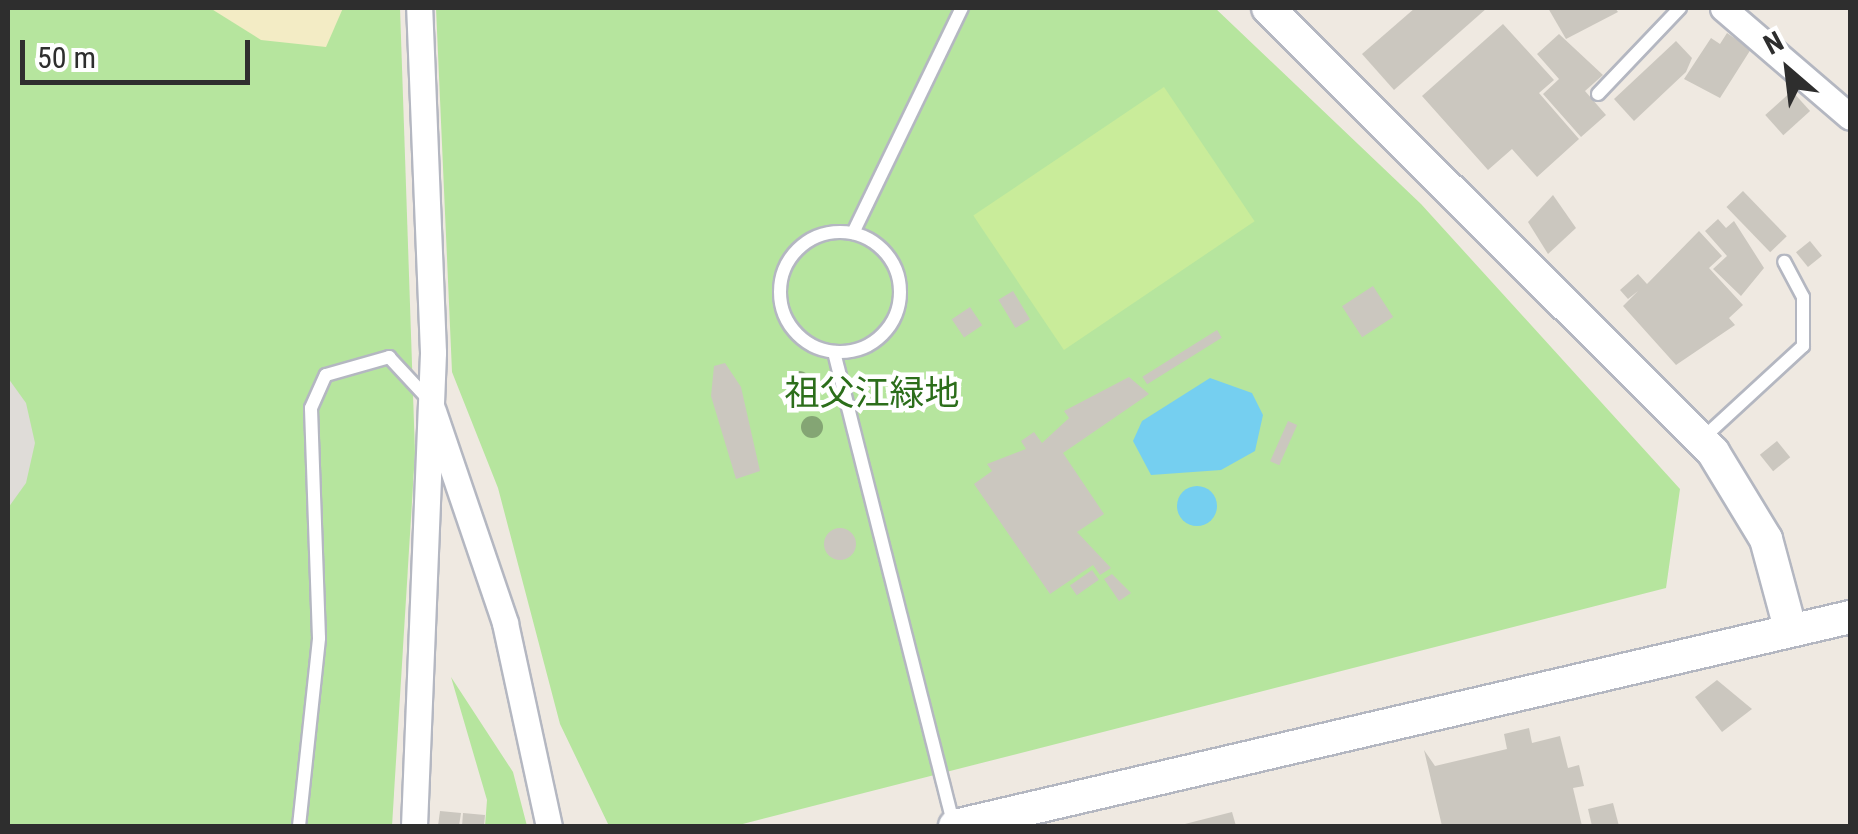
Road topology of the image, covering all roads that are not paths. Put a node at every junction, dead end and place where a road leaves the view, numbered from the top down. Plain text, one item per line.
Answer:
1 (420, 8) edge
2 (962, 8) edge
3 (1268, 8) edge
4 (1680, 8) edge
5 (1723, 8) edge
6 (1598, 94) dead end
7 (1850, 117) edge
8 (853, 232) junction
9 (1784, 262) dead end
10 (834, 352) junction
11 (430, 401) junction
12 (1702, 439) junction
13 (1850, 617) edge
14 (1790, 628) junction
15 (299, 826) edge
16 (414, 826) edge
17 (549, 826) edge
18 (954, 826) edge

1 - 11 street
2 - 8 lane
3 - 12 street
4 - 6 lane
5 - 7 street
8 - 10 lane
8 - 10 lane
9 - 12 lane
10 - 18 lane
11 - 15 lane
11 - 16 street
11 - 17 street
12 - 14 street
13 - 14 street
14 - 18 street

